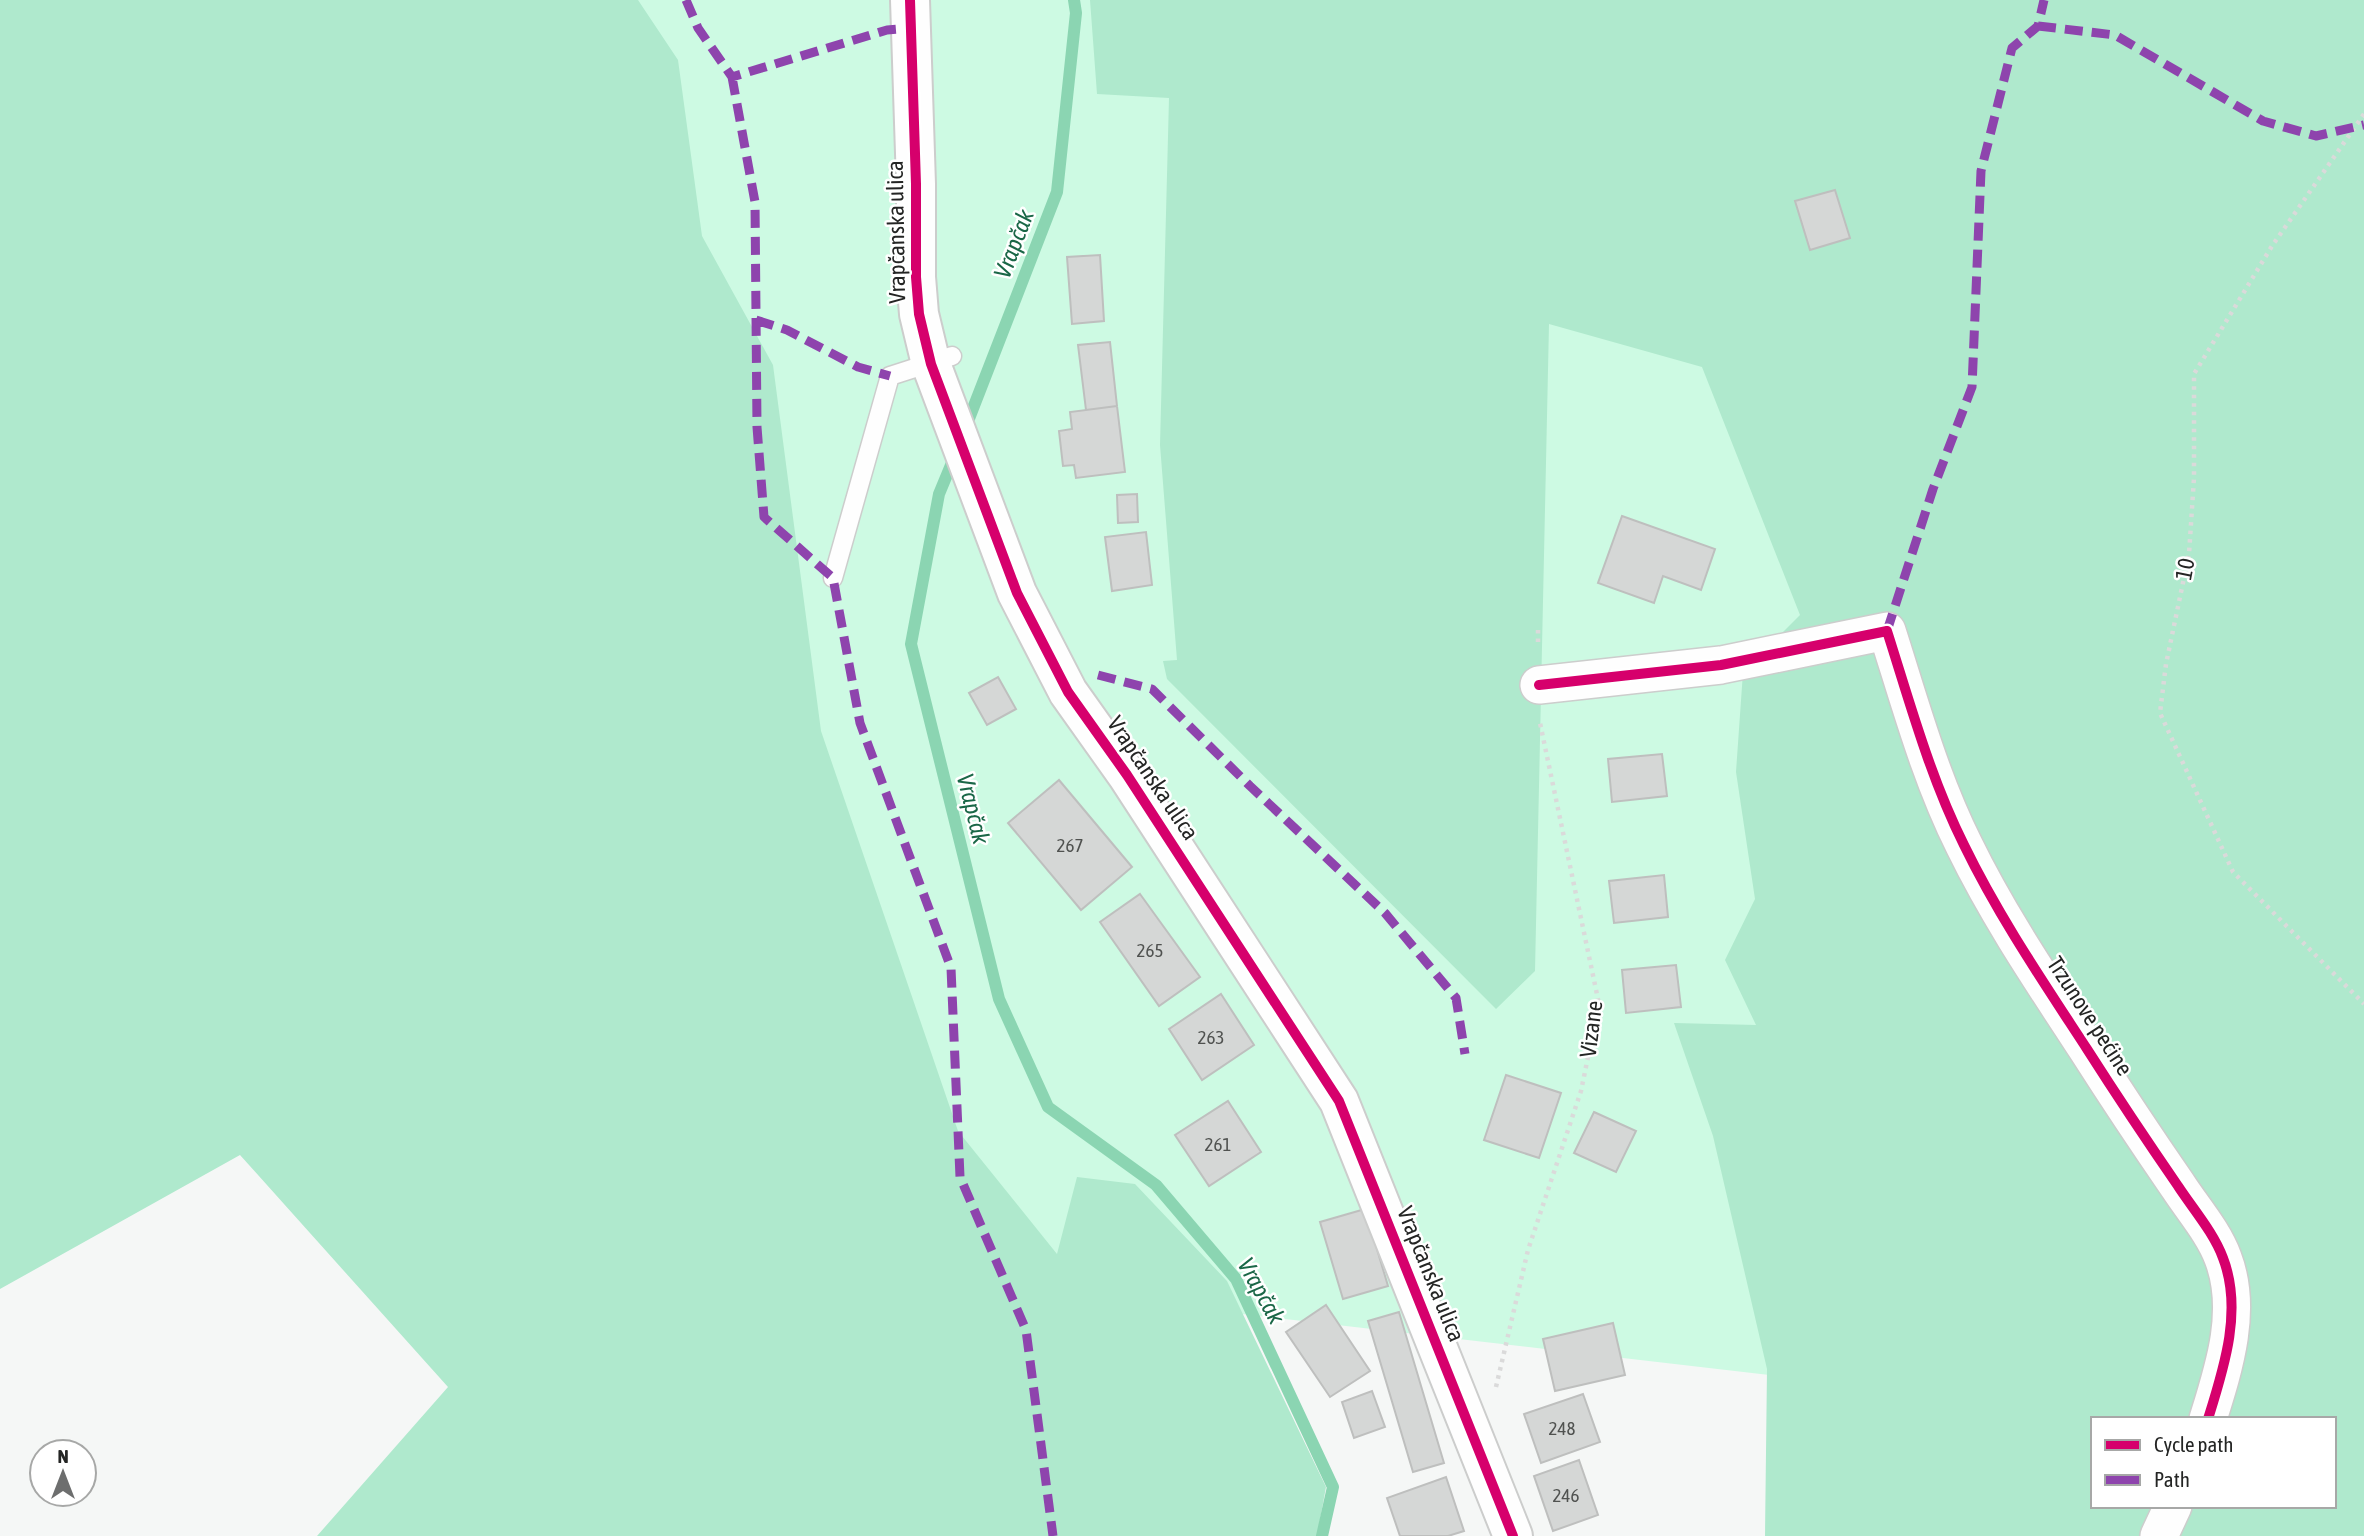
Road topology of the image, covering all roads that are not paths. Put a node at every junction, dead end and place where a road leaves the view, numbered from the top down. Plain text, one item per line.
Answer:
1 (910, 0) edge
2 (941, 360) junction
3 (833, 578) dead end
4 (1539, 685) road end
5 (2209, 1417) edge
6 (2172, 1508) edge
7 (1513, 1536) edge
8 (2159, 1536) edge

1 - 2 street, Vrapčanska ulica
2 - 3 lane
2 - 7 street, Vrapčanska ulica
4 - 5 street, Trzunove pećine
6 - 8 street

